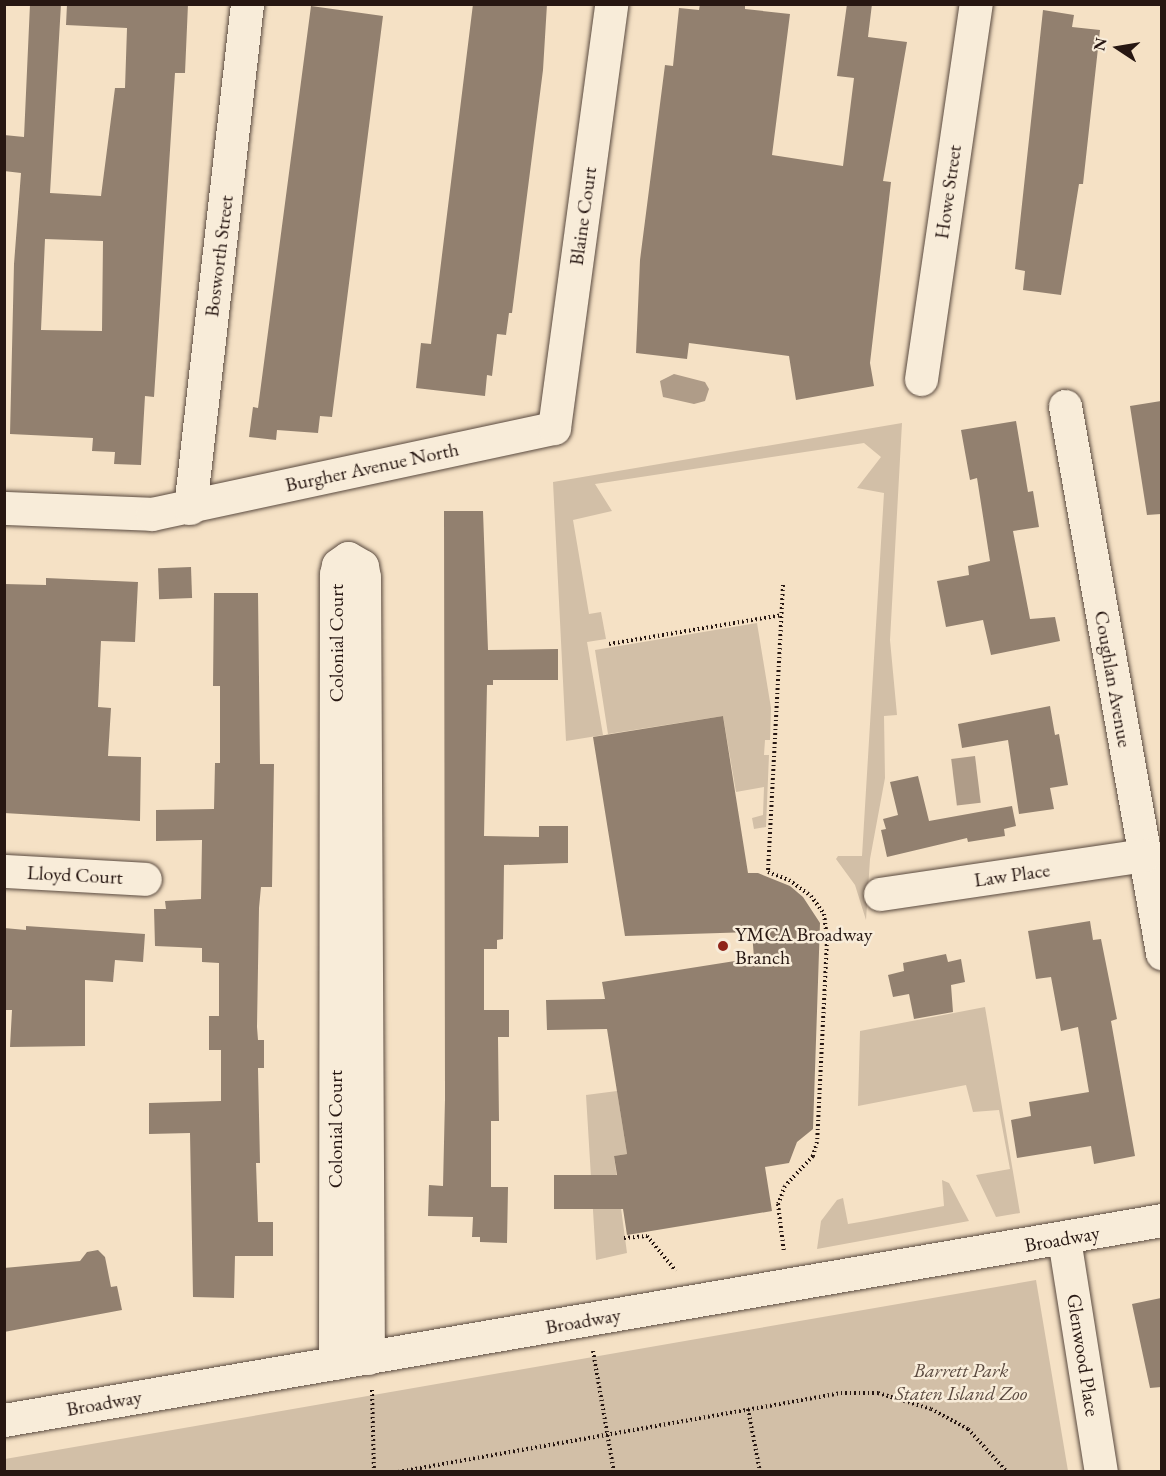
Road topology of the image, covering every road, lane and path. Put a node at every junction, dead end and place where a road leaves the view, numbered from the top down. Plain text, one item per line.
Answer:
1 (247, 4) edge
2 (611, 4) edge
3 (976, 4) edge
4 (921, 379) dead end
5 (1065, 406) dead end
6 (554, 428) joint
7 (190, 507) junction
8 (4, 508) edge
9 (783, 585) dead end
10 (782, 615) junction
11 (609, 644) dead end
12 (1144, 855) junction
13 (4, 871) edge
14 (351, 875) junction
15 (144, 879) dead end
16 (880, 894) dead end
17 (1161, 953) edge
18 (351, 1103) junction
19 (1161, 1220) edge
20 (624, 1238) dead end
21 (1065, 1239) junction
22 (785, 1258) dead end
23 (680, 1276) dead end
24 (592, 1347) dead end
25 (335, 1363) junction
26 (370, 1372) junction
27 (748, 1409) junction
28 (4, 1420) edge
29 (608, 1434) junction
30 (374, 1472) edge
31 (398, 1472) edge
32 (614, 1472) edge
33 (760, 1472) edge
34 (1007, 1472) edge
35 (1101, 1472) edge

1 - 7 street, Bosworth Street
2 - 6 street, Blaine Court
3 - 4 street, Howe Street
5 - 12 street, Coughlan Avenue
6 - 7 street, Burgher Avenue North
7 - 8 street, Burgher Avenue North
9 - 10 path
10 - 11 path
10 - 22 path
12 - 16 street, Law Place
12 - 17 street, Coughlan Avenue
13 - 15 street, Lloyd Court
14 - 14 street, Colonial Court
14 - 18 street, Colonial Court
18 - 25 street, Colonial Court
18 - 26 street, Colonial Court
19 - 21 street, Broadway
20 - 23 path
21 - 26 street, Broadway
21 - 35 street, Glenwood Place
24 - 29 path
25 - 26 street, Broadway
25 - 28 street, Broadway
26 - 30 path
27 - 29 path
27 - 33 path
27 - 34 path
29 - 31 path
29 - 32 path

